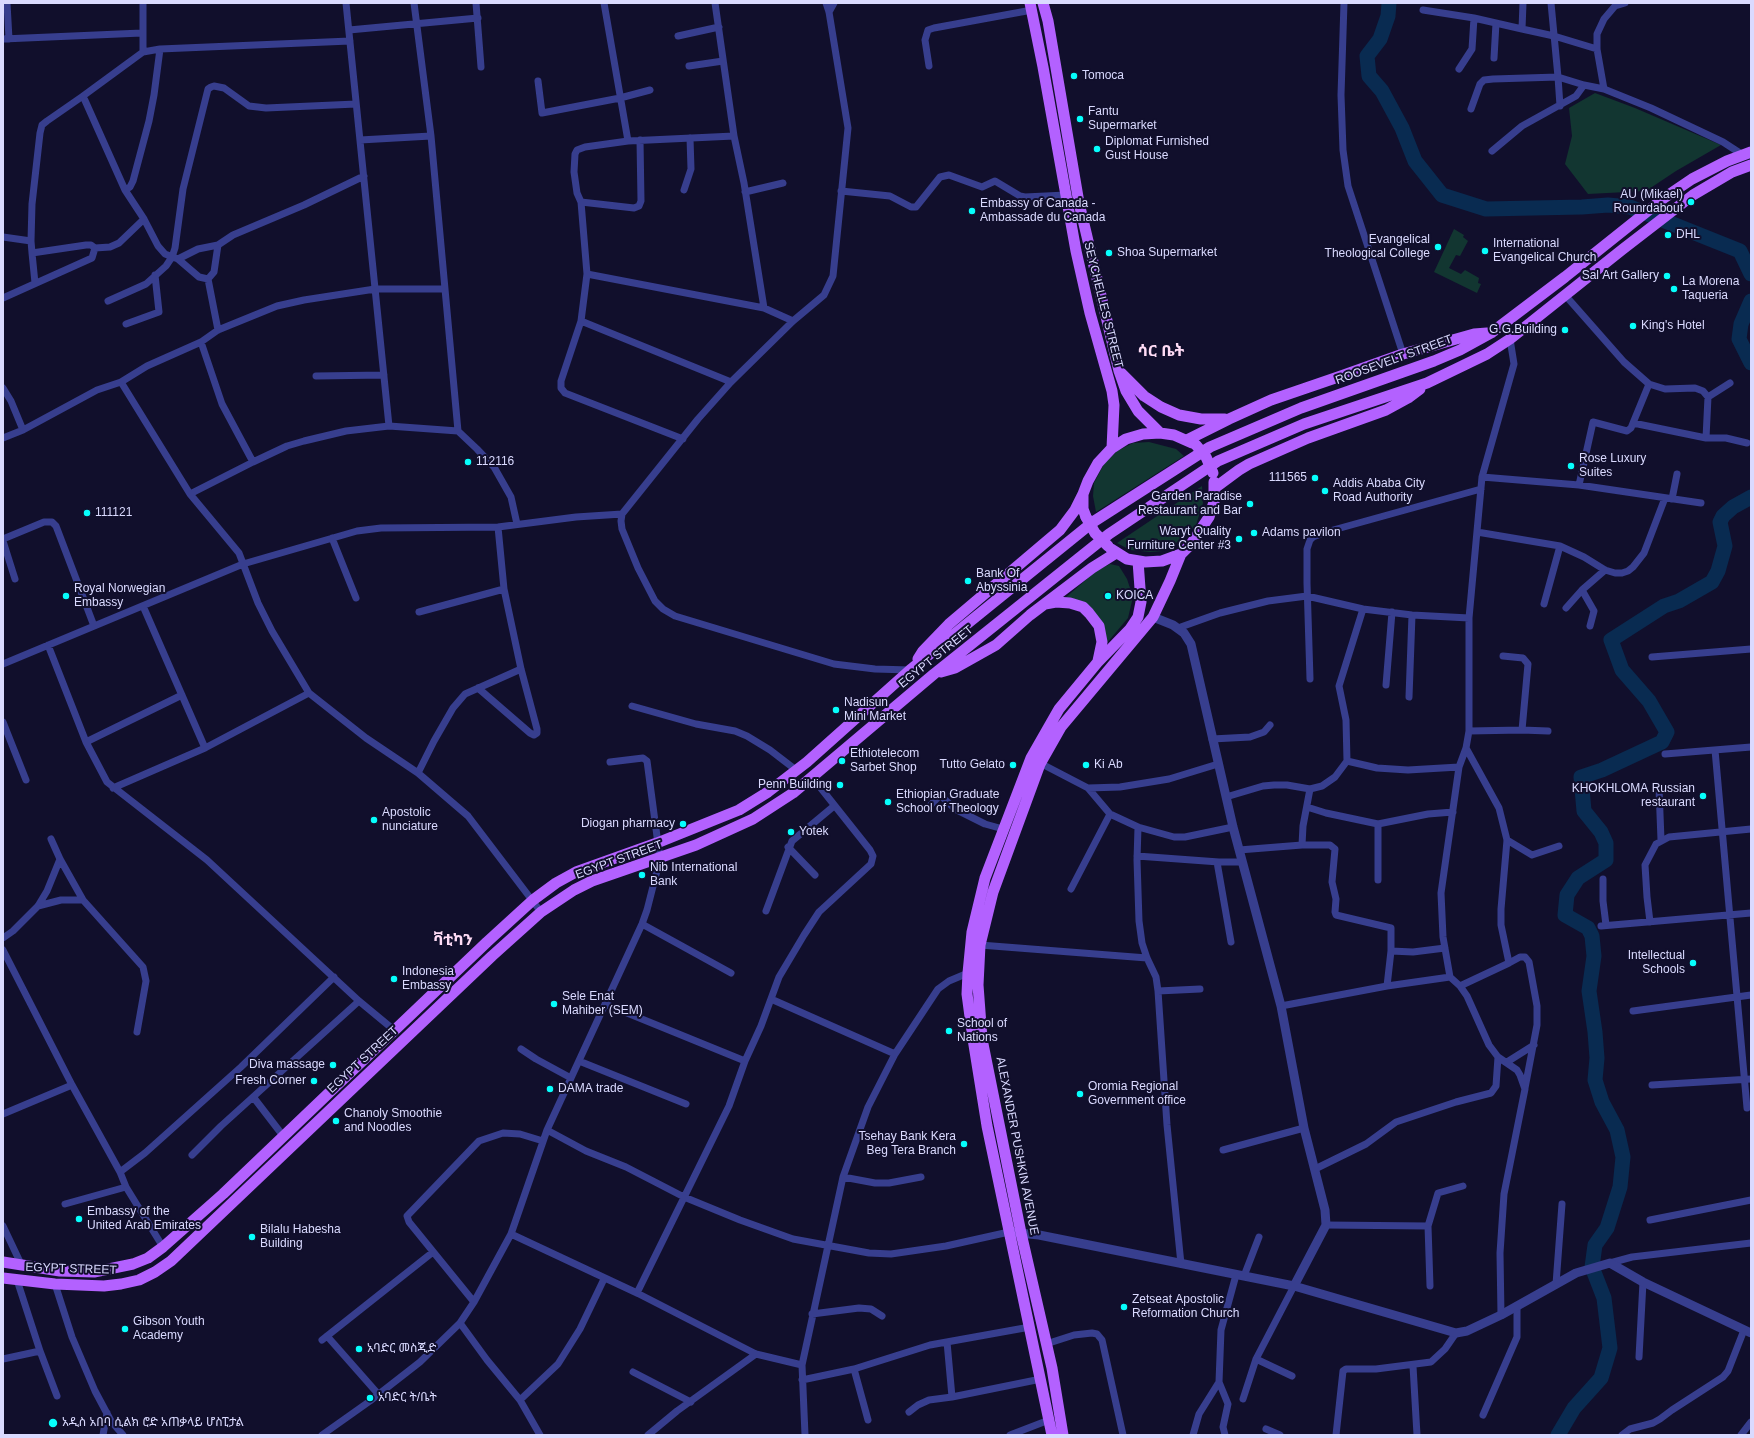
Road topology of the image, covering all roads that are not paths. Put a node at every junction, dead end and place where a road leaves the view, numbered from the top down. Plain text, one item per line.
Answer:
1 (7, 3) edge
2 (143, 3) edge
3 (346, 3) edge
4 (414, 3) edge
5 (476, 3) edge
6 (604, 3) edge
7 (715, 3) edge
8 (826, 3) edge
9 (834, 3) edge
10 (1043, 3) edge
11 (1344, 3) edge
12 (1523, 3) edge
13 (1551, 3) edge
14 (1625, 3) edge
15 (1031, 7) edge
16 (1423, 10) dead end
17 (829, 12) junction
18 (478, 18) junction
19 (1474, 18) junction
20 (416, 22) junction
21 (1496, 23) junction
22 (719, 28) junction
23 (1522, 29) junction
24 (349, 30) junction
25 (142, 33) junction
26 (678, 36) dead end
27 (1554, 36) junction
28 (6, 39) edge
29 (350, 41) junction
30 (160, 49) junction
31 (1597, 49) junction
32 (143, 52) junction
33 (1494, 58) dead end
34 (723, 61) junction
35 (689, 66) dead end
36 (929, 66) dead end
37 (481, 67) dead end
38 (1459, 69) dead end
39 (1558, 77) junction
40 (538, 81) dead end
41 (1584, 85) junction
42 (1604, 89) junction
43 (650, 90) dead end
44 (83, 96) junction
45 (620, 98) junction
46 (356, 104) junction
47 (1560, 106) junction
48 (1471, 109) dead end
49 (431, 136) junction
50 (734, 136) junction
51 (690, 138) junction
52 (360, 140) junction
53 (640, 140) junction
54 (628, 141) junction
55 (1492, 151) dead end
56 (1748, 152) edge
57 (1751, 165) edge
58 (1732, 172) junction
59 (1751, 172) edge
60 (364, 176) junction
61 (782, 183) dead end
62 (125, 190) junction
63 (684, 190) dead end
64 (841, 191) junction
65 (745, 192) junction
66 (1066, 195) junction
67 (581, 202) junction
68 (144, 220) junction
69 (3, 237) edge
70 (31, 240) junction
71 (218, 246) junction
72 (95, 248) junction
73 (32, 253) junction
74 (175, 258) junction
75 (587, 274) junction
76 (155, 275) junction
77 (208, 279) junction
78 (36, 283) junction
79 (375, 289) junction
80 (445, 289) junction
81 (1565, 295) junction
82 (3, 298) edge
83 (108, 300) dead end
84 (764, 308) junction
85 (581, 321) junction
86 (793, 321) junction
87 (126, 324) dead end
88 (218, 330) junction
89 (1492, 333) junction
90 (1510, 340) junction
91 (201, 342) junction
92 (1403, 354) junction
93 (1119, 371) junction
94 (384, 375) junction
95 (316, 376) dead end
96 (121, 382) junction
97 (731, 382) junction
98 (1427, 383) junction
99 (1730, 383) dead end
100 (1649, 384) junction
101 (3, 388) edge
102 (1708, 397) junction
103 (1229, 418) junction
104 (1633, 423) junction
105 (389, 426) junction
106 (23, 430) junction
107 (458, 431) junction
108 (1160, 433) junction
109 (3, 438) edge
110 (1706, 438) junction
111 (683, 439) junction
112 (1191, 442) junction
113 (1747, 443) dead end
114 (1210, 447) joint
115 (1112, 448) junction
116 (253, 462) junction
117 (1677, 474) dead end
118 (1482, 477) junction
119 (1579, 485) junction
120 (1216, 488) junction
121 (1481, 489) junction
122 (190, 494) junction
123 (1083, 494) junction
124 (1669, 499) junction
125 (1701, 503) dead end
126 (622, 514) junction
127 (517, 524) junction
128 (498, 527) junction
129 (1477, 532) junction
130 (332, 538) junction
131 (3, 540) edge
132 (1560, 546) junction
133 (1112, 550) junction
134 (1181, 554) junction
135 (1138, 561) junction
136 (243, 564) junction
137 (1605, 570) junction
138 (15, 579) dead end
139 (504, 589) junction
140 (1582, 590) junction
141 (1307, 596) junction
142 (356, 598) dead end
143 (1046, 604) junction
144 (1544, 604) dead end
145 (143, 606) junction
146 (1566, 608) dead end
147 (1363, 609) junction
148 (419, 612) dead end
149 (1392, 612) junction
150 (1412, 616) junction
151 (1153, 617) junction
152 (1469, 618) junction
153 (94, 626) junction
154 (1590, 626) dead end
155 (1178, 628) junction
156 (48, 645) junction
157 (1751, 649) edge
158 (1503, 656) dead end
159 (1652, 657) dead end
160 (1097, 663) junction
161 (3, 664) edge
162 (521, 669) junction
163 (912, 669) junction
164 (934, 674) junction
165 (1310, 679) dead end
166 (1386, 685) dead end
167 (478, 688) junction
168 (309, 693) junction
169 (182, 695) junction
170 (1409, 697) dead end
171 (632, 706) dead end
172 (3, 722) edge
173 (1270, 725) dead end
174 (1522, 730) junction
175 (1469, 731) junction
176 (1548, 731) dead end
177 (1212, 739) junction
178 (86, 742) junction
179 (1751, 747) edge
180 (205, 748) junction
181 (1466, 748) junction
182 (1715, 750) junction
183 (1665, 754) dead end
184 (1036, 761) junction
185 (1347, 761) junction
186 (610, 762) dead end
187 (1218, 764) junction
188 (1459, 767) junction
189 (796, 770) junction
190 (418, 773) junction
191 (812, 777) junction
192 (26, 780) dead end
193 (113, 788) junction
194 (1088, 788) junction
195 (1659, 788) dead end
196 (1310, 789) junction
197 (1226, 797) junction
198 (834, 806) junction
199 (1307, 806) junction
200 (927, 809) dead end
201 (1453, 812) junction
202 (1110, 814) junction
203 (1378, 824) junction
204 (1138, 827) junction
205 (1233, 828) junction
206 (1751, 829) edge
207 (1003, 830) junction
208 (1723, 832) junction
209 (51, 839) dead end
210 (1507, 840) junction
211 (1661, 840) junction
212 (657, 843) junction
213 (1302, 845) junction
214 (1559, 846) dead end
215 (788, 847) junction
216 (1239, 850) junction
217 (1137, 856) junction
218 (660, 858) junction
219 (60, 859) junction
220 (1216, 862) junction
221 (1242, 862) junction
222 (815, 875) dead end
223 (1603, 879) dead end
224 (1378, 880) dead end
225 (1071, 889) dead end
226 (988, 891) junction
227 (83, 900) junction
228 (533, 900) junction
229 (38, 906) junction
230 (766, 911) dead end
231 (541, 912) junction
232 (1751, 913) edge
233 (1729, 914) junction
234 (1650, 922) junction
235 (642, 924) junction
236 (3, 938) edge
237 (1231, 942) dead end
238 (980, 945) junction
239 (1445, 948) junction
240 (3, 950) edge
241 (1391, 951) junction
242 (1147, 958) junction
243 (1509, 963) junction
244 (731, 973) dead end
245 (968, 973) junction
246 (334, 977) junction
247 (1450, 977) junction
248 (1387, 986) junction
249 (1460, 986) junction
250 (1200, 989) dead end
251 (1158, 991) junction
252 (1751, 995) edge
253 (1736, 996) junction
254 (771, 999) junction
255 (359, 1001) junction
256 (605, 1004) junction
257 (1281, 1006) junction
258 (1633, 1011) dead end
259 (394, 1030) junction
260 (137, 1032) dead end
261 (1534, 1045) junction
262 (521, 1049) dead end
263 (895, 1054) junction
264 (1498, 1057) junction
265 (579, 1061) junction
266 (745, 1061) junction
267 (1507, 1062) junction
268 (571, 1078) junction
269 (1748, 1079) edge
270 (72, 1085) junction
271 (1652, 1085) dead end
272 (1525, 1089) junction
273 (254, 1098) junction
274 (686, 1104) dead end
275 (1746, 1108) dead end
276 (3, 1114) edge
277 (1304, 1128) junction
278 (547, 1130) junction
279 (284, 1137) junction
280 (544, 1141) junction
281 (1223, 1150) dead end
282 (192, 1155) dead end
283 (1315, 1169) junction
284 (120, 1172) junction
285 (921, 1177) dead end
286 (843, 1178) junction
287 (1464, 1186) dead end
288 (126, 1187) junction
289 (684, 1198) junction
290 (1751, 1200) edge
291 (65, 1204) dead end
292 (1562, 1204) dead end
293 (1650, 1220) dead end
294 (1326, 1225) junction
295 (3, 1226) edge
296 (1428, 1226) junction
297 (1009, 1232) junction
298 (1021, 1233) junction
299 (511, 1234) junction
300 (1259, 1237) dead end
301 (1751, 1243) edge
302 (162, 1247) junction
303 (828, 1247) junction
304 (433, 1252) junction
305 (3, 1262) edge
306 (1607, 1263) junction
307 (21, 1264) junction
308 (1181, 1264) junction
309 (1240, 1276) junction
310 (3, 1278) edge
311 (604, 1279) junction
312 (17, 1280) junction
313 (1643, 1282) junction
314 (55, 1284) junction
315 (1556, 1284) junction
316 (1294, 1286) junction
317 (1430, 1286) dead end
318 (637, 1293) junction
319 (474, 1302) junction
320 (1517, 1306) junction
321 (812, 1314) junction
322 (1501, 1315) junction
323 (882, 1316) dead end
324 (460, 1322) junction
325 (1030, 1327) junction
326 (1747, 1332) edge
327 (1456, 1333) junction
328 (947, 1342) junction
329 (1046, 1344) junction
330 (40, 1351) junction
331 (756, 1354) junction
332 (1639, 1357) dead end
333 (3, 1359) edge
334 (1256, 1359) junction
335 (802, 1365) junction
336 (1413, 1366) junction
337 (1052, 1368) junction
338 (854, 1369) junction
339 (633, 1372) dead end
340 (1040, 1375) junction
341 (1292, 1376) dead end
342 (802, 1380) junction
343 (1219, 1382) junction
344 (379, 1395) junction
345 (57, 1396) dead end
346 (952, 1397) junction
347 (1244, 1399) dead end
348 (520, 1400) junction
349 (691, 1402) junction
350 (909, 1412) dead end
351 (107, 1413) junction
352 (1483, 1415) dead end
353 (868, 1420) dead end
354 (1049, 1420) junction
355 (1751, 1422) edge
356 (1266, 1429) dead end
357 (121, 1433) edge
358 (103, 1435) edge
359 (322, 1435) edge
360 (540, 1435) edge
361 (648, 1435) edge
362 (805, 1435) edge
363 (1010, 1435) edge
364 (1052, 1435) edge
365 (1063, 1435) edge
366 (1123, 1435) edge
367 (1193, 1435) edge
368 (1224, 1435) edge
369 (1280, 1435) edge
370 (1336, 1435) edge
371 (1417, 1435) edge
372 (1622, 1435) edge
373 (1741, 1435) edge

1 - 28 street
2 - 25 street
3 - 24 street
4 - 20 street
5 - 18 street
6 - 45 street
7 - 22 street
8 - 17 street
9 - 17 street
10 - 93 main road, SEYCHELLES STREET
11 - 92 street
12 - 23 street
13 - 27 street
14 - 31 street
15 - 36 street
15 - 66 main road, SEYCHELLES STREET
16 - 19 street
17 - 64 street
18 - 20 street
18 - 37 street
19 - 21 street
19 - 38 street
20 - 24 street
20 - 49 street
21 - 23 street
21 - 33 street
22 - 26 street
22 - 34 street
23 - 27 street
24 - 29 street
25 - 28 street
25 - 32 street
27 - 31 street
27 - 39 street
29 - 30 street
29 - 46 street
30 - 32 street
30 - 62 street
31 - 42 street
32 - 44 street
34 - 35 street
34 - 50 street
39 - 41 street
39 - 47 street
39 - 48 street
40 - 45 street
41 - 42 street
41 - 47 street
42 - 56 street
43 - 45 street
44 - 62 street
44 - 70 street
45 - 54 street
46 - 52 street
46 - 74 street
47 - 55 street
49 - 52 street
49 - 80 street
50 - 51 street
50 - 65 street
51 - 53 street
51 - 63 street
52 - 60 street
53 - 54 street
53 - 67 street
54 - 67 street
56 - 89 main road, ROOSEVELT STREET
57 - 58 main road
58 - 59 main road
58 - 81 main road
60 - 71 street
60 - 79 street
61 - 65 street
62 - 68 street
64 - 66 street
64 - 86 street
65 - 84 street
66 - 115 main road, SEYCHELLES STREET
67 - 75 street
68 - 72 street
68 - 74 street
69 - 70 street
70 - 73 street
71 - 74 street
71 - 77 street
72 - 73 street
72 - 78 street
73 - 78 street
74 - 76 street
74 - 77 street
75 - 84 street
75 - 85 street
76 - 83 street
76 - 87 street
77 - 88 street
78 - 82 street
79 - 80 street
79 - 88 street
79 - 94 street
80 - 107 street
81 - 90 main road
81 - 100 street
84 - 86 street
85 - 97 street
85 - 111 street
86 - 97 street
88 - 91 street
89 - 92 main road
89 - 114 main road, ROOSEVELT STREET
90 - 98 main road
90 - 118 street
91 - 96 street
91 - 116 street
92 - 103 main road
93 - 103 main road
93 - 108 main road, SEYCHELLES STREET
94 - 95 street
94 - 105 street
96 - 106 street
96 - 122 street
97 - 111 street
98 - 120 main road
98 - 164 main road, EGYPT STREET
99 - 102 street
100 - 102 street
100 - 104 street
101 - 106 street
102 - 110 street
103 - 112 main road
104 - 110 street
104 - 119 street
105 - 107 street
105 - 116 street
106 - 109 street
107 - 127 street
108 - 112 main road
108 - 115 main road
110 - 113 street
111 - 126 street
112 - 120 main road, bridge
114 - 163 main road, EGYPT STREET
115 - 123 main road
116 - 122 street
117 - 124 street
118 - 119 street
118 - 121 street
119 - 124 street
120 - 134 main road
121 - 129 street
121 - 141 street
122 - 136 street
123 - 133 main road, bridge
123 - 163 main road
124 - 125 street
124 - 137 street
126 - 127 street
126 - 163 street
127 - 128 street
128 - 130 street
128 - 139 street
129 - 132 street
129 - 152 street
130 - 136 street
130 - 142 street
131 - 138 street
131 - 153 street
132 - 137 street
132 - 144 street
133 - 135 main road
133 - 143 main road
134 - 135 main road
134 - 151 main road, ALEXANDER PUSHKIN AVENUE
135 - 160 main road, ALEXANDER PUSHKIN AVENUE
136 - 145 street
136 - 168 street
137 - 140 street
139 - 148 street
139 - 162 street
140 - 146 street
140 - 154 street
141 - 147 street
141 - 155 street
141 - 165 street
143 - 160 main road
143 - 164 main road
145 - 153 street
145 - 169 street
147 - 149 street
147 - 185 street
149 - 150 street
149 - 166 street
150 - 152 street
150 - 170 street
151 - 155 street
151 - 184 main road, ALEXANDER PUSHKIN AVENUE
152 - 175 street
153 - 156 street
155 - 177 street
156 - 161 street
156 - 178 street
157 - 159 street
158 - 174 street
160 - 184 main road, ALEXANDER PUSHKIN AVENUE
162 - 167 street
162 - 167 street
163 - 189 main road, EGYPT STREET
164 - 191 main road, EGYPT STREET
167 - 190 street
168 - 180 street
168 - 190 street
169 - 178 street
169 - 180 street
171 - 189 street
172 - 192 street
173 - 177 street
174 - 175 street
174 - 176 street
175 - 181 street
177 - 187 street
178 - 193 street
179 - 182 street
180 - 193 street
181 - 188 street
181 - 210 street
182 - 183 street
182 - 208 street
184 - 194 street
184 - 207 main road, ALEXANDER PUSHKIN AVENUE
184 - 226 main road, ALEXANDER PUSHKIN AVENUE
185 - 188 street
185 - 196 street
186 - 212 street
187 - 194 street
187 - 197 street
188 - 201 street
189 - 212 main road, EGYPT STREET
190 - 228 street
191 - 198 street
191 - 218 main road, EGYPT STREET
193 - 246 street
194 - 202 street
195 - 211 street
196 - 197 street
196 - 199 street
197 - 205 street
198 - 215 street
198 - 254 street
199 - 203 street
199 - 213 street
200 - 207 street
201 - 203 street
201 - 239 street
202 - 204 street
202 - 225 street
203 - 224 street
204 - 205 street
204 - 217 street
205 - 216 street
206 - 208 street
207 - 226 main road, ALEXANDER PUSHKIN AVENUE
208 - 211 street
208 - 233 street
209 - 219 street
210 - 214 street
210 - 243 street
211 - 234 street
212 - 218 street
212 - 228 main road, EGYPT STREET
213 - 216 street
213 - 241 street
215 - 222 street
215 - 230 street
216 - 221 street
217 - 220 street
217 - 242 street
218 - 231 main road, EGYPT STREET
218 - 235 street
219 - 227 street
219 - 229 street
220 - 221 street
220 - 237 street
221 - 257 street
223 - 234 street
226 - 238 main road, ALEXANDER PUSHKIN AVENUE
226 - 245 main road, ALEXANDER PUSHKIN AVENUE
227 - 229 street
227 - 260 street
228 - 231 street
228 - 259 main road, EGYPT STREET
229 - 236 street
231 - 314 main road, EGYPT STREET
232 - 233 street
233 - 234 street
233 - 253 street
235 - 244 street
235 - 256 street
238 - 242 street
238 - 298 main road, ALEXANDER PUSHKIN AVENUE
239 - 241 street
239 - 247 street
240 - 270 street
241 - 248 street
242 - 251 street
243 - 249 street
243 - 261 street
245 - 263 street
245 - 297 main road, ALEXANDER PUSHKIN AVENUE
246 - 255 street
246 - 284 street
247 - 248 street
247 - 249 street
248 - 257 street
249 - 264 street
250 - 251 street
251 - 308 street
252 - 253 street
253 - 258 street
253 - 269 street
254 - 263 street
254 - 266 street
255 - 259 street
255 - 273 street
256 - 265 street
256 - 266 street
257 - 277 street
259 - 279 main road, EGYPT STREET
261 - 267 street
261 - 272 street
262 - 268 street
263 - 286 street
264 - 267 street
264 - 283 street
265 - 268 street
265 - 274 street
266 - 289 street
267 - 272 street
268 - 278 street
269 - 271 street
269 - 275 street
270 - 276 street
270 - 284 street
272 - 322 street
273 - 279 street
273 - 282 street
277 - 281 street
277 - 283 street
278 - 280 street
278 - 289 street
279 - 302 main road, EGYPT STREET
280 - 299 street
280 - 304 street
283 - 294 street
284 - 288 street
285 - 286 street
286 - 303 street
287 - 296 street
288 - 291 street
288 - 302 street
289 - 303 street
289 - 318 street
290 - 293 street
292 - 315 street
294 - 296 street
294 - 316 street
295 - 307 street
296 - 317 street
297 - 298 street
297 - 303 street
297 - 325 main road, ALEXANDER PUSHKIN AVENUE
298 - 308 street
298 - 329 main road, ALEXANDER PUSHKIN AVENUE
299 - 311 street
299 - 319 street
300 - 309 street
301 - 306 street
302 - 307 main road, EGYPT STREET
303 - 321 street
304 - 319 street
304 - 344 street
305 - 307 main road, EGYPT STREET
306 - 313 street
306 - 315 street
308 - 309 street
309 - 316 street
309 - 343 street
310 - 312 main road, EGYPT STREET
311 - 318 street
311 - 348 street
312 - 314 main road, EGYPT STREET
312 - 330 street
313 - 326 street
313 - 332 street
314 - 351 street
315 - 320 street
316 - 327 street
316 - 334 street
318 - 331 street
319 - 324 street
320 - 322 street
320 - 352 street
321 - 323 street
321 - 335 street
322 - 327 street
324 - 344 street
324 - 348 street
325 - 328 street
325 - 340 main road, ALEXANDER PUSHKIN AVENUE
326 - 372 street
327 - 336 street
328 - 338 street
328 - 346 street
329 - 337 main road, ALEXANDER PUSHKIN AVENUE
329 - 366 street
330 - 333 street
330 - 345 street
331 - 335 street
331 - 349 street
334 - 341 street
334 - 347 street
335 - 342 street
336 - 370 street
336 - 371 street
337 - 340 main road
337 - 365 main road, ALEXANDER PUSHKIN AVENUE
338 - 342 street
338 - 353 street
339 - 349 street
340 - 346 street
340 - 354 main road, ALEXANDER PUSHKIN AVENUE
342 - 362 street
343 - 367 street
343 - 368 street
344 - 359 street
346 - 350 street
348 - 360 street
349 - 361 street
351 - 357 street
351 - 358 street
354 - 363 street
354 - 364 main road, ALEXANDER PUSHKIN AVENUE
355 - 373 street
356 - 369 street

